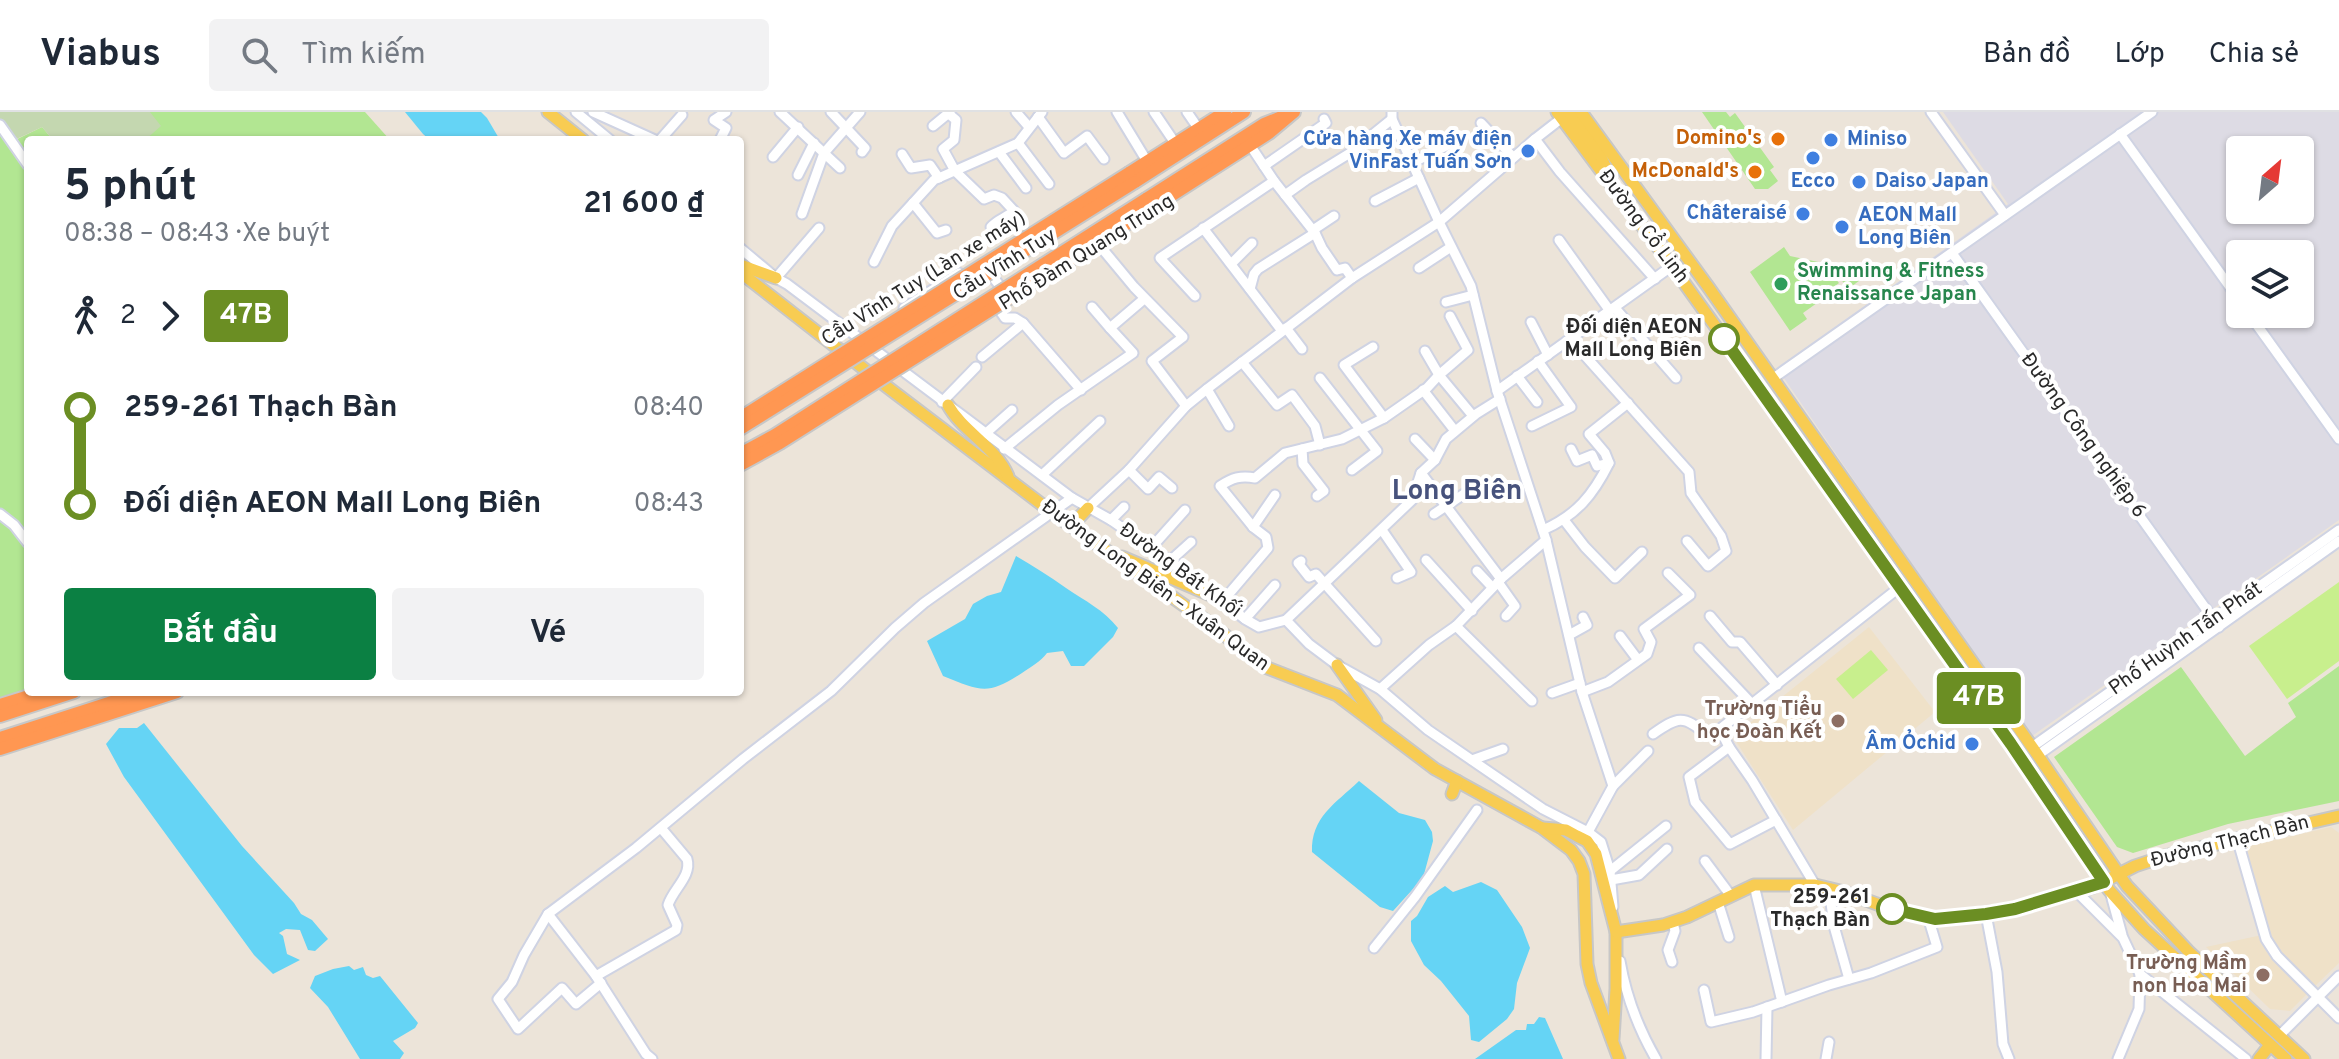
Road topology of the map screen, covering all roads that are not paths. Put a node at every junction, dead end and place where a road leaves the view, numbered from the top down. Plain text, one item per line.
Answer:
1 (548, 112) edge
2 (726, 112) edge
3 (780, 112) edge
4 (831, 112) edge
5 (860, 112) edge
6 (1016, 112) edge
7 (1117, 112) edge
8 (1154, 112) edge
9 (1187, 112) edge
10 (1218, 112) edge
11 (1244, 112) edge
12 (1293, 112) edge
13 (1581, 112) edge
14 (1931, 112) edge
15 (2152, 112) edge
16 (585, 113) edge
17 (949, 113) edge
18 (1040, 114) edge
19 (1392, 114) edge
20 (1562, 114) edge
21 (682, 115) dead end
22 (1324, 119) dead end
23 (1481, 123) dead end
24 (0, 125) edge
25 (845, 126) junction
26 (933, 126) dead end
27 (798, 127) junction
28 (1029, 127) junction
29 (1202, 129) junction
30 (1269, 133) junction
31 (2120, 134) junction
32 (578, 136) edge
33 (606, 136) edge
34 (647, 136) edge
35 (662, 136) edge
36 (722, 136) edge
37 (1535, 139) junction
38 (1173, 140) junction
39 (814, 143) junction
40 (1018, 143) junction
41 (1450, 144) dead end
42 (1252, 148) junction
43 (862, 152) dead end
44 (999, 152) junction
45 (824, 153) junction
46 (902, 154) dead end
47 (773, 157) dead end
48 (1513, 157) junction
49 (1601, 157) junction
50 (1145, 158) junction
51 (1222, 158) junction
52 (24, 159) edge
53 (1104, 159) dead end
54 (1412, 163) junction
55 (1264, 166) junction
56 (840, 168) dead end
57 (955, 171) junction
58 (1129, 173) joint
59 (798, 175) dead end
60 (939, 178) junction
61 (1419, 178) junction
62 (1274, 181) junction
63 (1049, 184) dead end
64 (1026, 188) dead end
65 (1636, 188) junction
66 (1285, 195) junction
67 (1620, 196) junction
68 (1375, 201) dead end
69 (913, 203) junction
70 (802, 214) dead end
71 (2005, 215) junction
72 (1334, 216) dead end
73 (1439, 222) junction
74 (991, 227) dead end
75 (819, 228) dead end
76 (1203, 228) junction
77 (946, 230) dead end
78 (1314, 231) junction
79 (1559, 240) dead end
80 (1252, 243) dead end
81 (1100, 246) junction
82 (1451, 247) junction
83 (744, 251) edge
84 (1952, 253) junction
85 (981, 260) junction
86 (874, 262) dead end
87 (1231, 264) junction
88 (744, 266) edge
89 (1672, 266) junction
90 (1419, 268) dead end
91 (744, 275) edge
92 (776, 278) junction
93 (1352, 278) junction
94 (1655, 279) junction
95 (2226, 282) edge
96 (1250, 289) junction
97 (1473, 295) junction
98 (1195, 296) dead end
99 (1144, 299) junction
100 (1010, 300) junction
101 (1446, 302) dead end
102 (1092, 307) dead end
103 (998, 308) junction
104 (1613, 309) junction
105 (1450, 316) dead end
106 (1531, 322) dead end
107 (1023, 323) junction
108 (1110, 328) junction
109 (2259, 328) edge
110 (1284, 330) junction
111 (857, 339) junction
112 (1571, 340) junction
113 (1373, 347) dead end
114 (1302, 349) dead end
115 (1425, 351) dead end
116 (1548, 355) junction
117 (982, 357) dead end
118 (1538, 361) junction
119 (1242, 362) junction
120 (976, 367) dead end
121 (903, 372) junction
122 (1439, 375) junction
123 (1517, 376) junction
124 (1320, 378) dead end
125 (1676, 378) dead end
126 (1772, 379) junction
127 (1207, 389) junction
128 (1081, 390) junction
129 (1423, 390) junction
130 (1498, 395) junction
131 (1537, 402) dead end
132 (945, 403) junction
133 (1628, 403) junction
134 (1186, 406) junction
135 (1012, 410) dead end
136 (744, 415) edge
137 (1473, 416) junction
138 (1384, 418) junction
139 (1100, 421) dead end
140 (744, 426) edge
141 (1229, 426) dead end
142 (1532, 426) dead end
143 (1361, 430) junction
144 (1455, 431) junction
145 (985, 434) junction
146 (1415, 439) dead end
147 (2339, 439) edge
148 (1320, 445) junction
149 (1004, 449) junction
150 (1302, 449) junction
151 (1571, 449) dead end
152 (744, 452) edge
153 (1435, 460) junction
154 (744, 463) edge
155 (1609, 463) junction
156 (1129, 470) junction
157 (1352, 470) dead end
158 (1421, 473) junction
159 (1042, 475) junction
160 (1009, 480) junction
161 (1172, 488) dead end
162 (1464, 494) dead end
163 (1275, 495) dead end
164 (1317, 496) dead end
165 (1072, 498) junction
166 (1444, 506) junction
167 (1124, 507) dead end
168 (1088, 508) junction
169 (1185, 510) dead end
170 (1053, 513) junction
171 (0, 514) edge
172 (1434, 514) dead end
173 (1111, 520) junction
174 (1564, 520) junction
175 (1071, 526) junction
176 (1253, 527) junction
177 (1382, 530) junction
178 (2339, 530) edge
179 (1545, 535) junction
180 (24, 538) edge
181 (1687, 541) dead end
182 (2339, 541) edge
183 (1191, 542) dead end
184 (1151, 548) junction
185 (1104, 549) junction
186 (1642, 552) dead end
187 (1426, 560) dead end
188 (1170, 561) junction
189 (1301, 561) dead end
190 (1477, 571) dead end
191 (1668, 573) dead end
192 (1397, 578) dead end
193 (2279, 578) junction
194 (1324, 583) junction
195 (1497, 583) junction
196 (1275, 585) dead end
197 (1900, 587) junction
198 (1213, 596) junction
199 (1472, 611) junction
200 (1506, 616) dead end
201 (1710, 616) dead end
202 (1583, 617) dead end
203 (1245, 619) junction
204 (1286, 620) junction
205 (2216, 623) junction
206 (1456, 626) junction
207 (1569, 635) junction
208 (1620, 636) dead end
209 (1376, 641) dead end
210 (1699, 648) dead end
211 (1638, 660) junction
212 (1337, 665) junction
213 (1777, 685) junction
214 (1581, 688) junction
215 (1380, 689) junction
216 (1552, 693) dead end
217 (29, 696) edge
218 (62, 696) edge
219 (131, 696) edge
220 (165, 696) edge
221 (1532, 701) dead end
222 (0, 705) edge
223 (1753, 705) junction
224 (0, 716) edge
225 (1381, 728) junction
226 (1720, 729) junction
227 (1653, 734) dead end
228 (0, 738) edge
229 (1729, 747) junction
230 (0, 749) edge
231 (1503, 749) dead end
232 (1648, 751) dead end
233 (2035, 751) junction
234 (1472, 760) junction
235 (1457, 781) junction
236 (1613, 786) junction
237 (1452, 794) dead end
238 (1477, 810) dead end
239 (2339, 816) edge
240 (1776, 820) junction
241 (1666, 826) dead end
242 (661, 828) junction
243 (1542, 828) junction
244 (1588, 832) junction
245 (2237, 838) junction
246 (1667, 849) dead end
247 (1705, 861) dead end
248 (2120, 874) junction
249 (1610, 875) junction
250 (1754, 885) junction
251 (1815, 885) junction
252 (2106, 886) junction
253 (1829, 888) junction
254 (2076, 891) junction
255 (1731, 896) junction
256 (1718, 902) junction
257 (548, 914) junction
258 (1986, 914) junction
259 (1928, 917) junction
260 (1673, 922) junction
261 (1616, 932) junction
262 (1729, 937) dead end
263 (2123, 938) junction
264 (1374, 948) dead end
265 (1672, 962) dead end
266 (2140, 974) junction
267 (2339, 976) edge
268 (1849, 979) junction
269 (598, 980) junction
270 (1704, 990) dead end
271 (2318, 997) junction
272 (1782, 1002) junction
273 (1767, 1007) junction
274 (2339, 1018) edge
275 (2275, 1041) junction
276 (1829, 1042) dead end
277 (1612, 1044) junction
278 (652, 1059) edge
279 (1619, 1059) edge
280 (1656, 1059) edge
281 (1766, 1059) edge
282 (1826, 1059) edge
283 (2009, 1059) edge
284 (2118, 1059) edge
285 (2246, 1059) edge
286 (2259, 1059) edge
287 (2286, 1059) edge
288 (2304, 1059) edge

1 - 32 main road
2 - 36 street
3 - 27 street
4 - 25 street
5 - 25 street
6 - 28 street
7 - 50 street
8 - 38 street
9 - 29 street
10 - 29 highway, Cầu Vĩnh Tuy
11 - 29 highway, Cầu Vĩnh Tuy
12 - 30 highway, Cầu Vĩnh Tuy
12 - 51 highway, Cầu Vĩnh Tuy
13 - 65 main road, Đường Cổ Linh
14 - 71 street
15 - 31 street
16 - 33 street
16 - 34 street
17 - 26 street
17 - 57 street
18 - 28 street
18 - 53 street
19 - 54 street
19 - 66 street
20 - 37 street
20 - 49 main road
20 - 67 main road, Đường Cổ Linh
21 - 35 street
22 - 55 street
23 - 48 street
24 - 52 street
25 - 43 street
25 - 45 street
27 - 39 street
27 - 47 street
28 - 40 street
29 - 38 street
29 - 58 highway, Cầu Vĩnh Tuy
29 - 140 highway, Cầu Vĩnh Tuy, bridge
30 - 42 street, Phố Đàm Quang Trung
30 - 51 highway, Cầu Vĩnh Tuy
31 - 71 street
31 - 95 street
37 - 48 street
37 - 94 street
38 - 50 street
39 - 45 street
39 - 59 street
40 - 44 street
40 - 63 street
41 - 54 street
42 - 55 street
42 - 81 street, Phố Đàm Quang Trung
44 - 57 street
44 - 64 street
45 - 56 street
45 - 70 street
46 - 60 street
48 - 73 street
49 - 65 main road
49 - 67 main road
50 - 85 street
51 - 152 highway, Cầu Vĩnh Tuy, bridge
51 - 154 highway, Cầu Vĩnh Tuy, bridge
54 - 61 street
55 - 62 street
57 - 60 street
57 - 74 street
58 - 136 highway, Cầu Vĩnh Tuy (Làn xe máy), bridge
60 - 69 street
61 - 68 street
61 - 73 street
62 - 66 street
62 - 76 street
65 - 126 main road, Đường Cổ Linh
66 - 78 street
67 - 89 main road, Đường Cổ Linh
69 - 77 street
69 - 86 street
71 - 84 street
72 - 78 street
73 - 82 street
73 - 93 street
75 - 92 street
76 - 87 street
76 - 98 street
78 - 93 street
78 - 96 street
79 - 104 street
80 - 87 street
81 - 99 street
81 - 100 street, Phố Đàm Quang Trung
82 - 90 street
82 - 97 street
83 - 92 street, Đường Bát Khối
84 - 126 street
84 - 205 street, Đường Công nghiệp 6
85 - 100 street
85 - 111 street
87 - 96 street
88 - 92 main road
89 - 94 street
89 - 197 main road, Đường Cổ Linh
91 - 160 main road, Đường Long Biên – Xuân Quan
92 - 111 street, Đường Bát Khối
93 - 110 street
94 - 104 street
96 - 110 street
97 - 101 street
97 - 130 street
99 - 108 street
99 - 134 street
100 - 103 street, Phố Đàm Quang Trung
102 - 108 street
103 - 107 street
103 - 121 street, Phố Đàm Quang Trung
104 - 112 street
104 - 125 street
105 - 122 street
106 - 116 street
107 - 117 street
107 - 128 street
108 - 128 street
109 - 147 street
110 - 114 street
110 - 119 street
111 - 121 street, Đường Bát Khối
112 - 116 street
112 - 133 street
113 - 138 street
115 - 122 street
116 - 118 street
118 - 123 street
118 - 142 street
119 - 127 street
119 - 148 street
120 - 132 street
121 - 132 street, Đường Bát Khối
122 - 129 street
122 - 137 street
123 - 130 street
123 - 131 street
124 - 143 street
126 - 233 main road, Đường Cổ Linh
127 - 134 street
127 - 141 street
128 - 149 street
129 - 138 street
129 - 144 street
130 - 137 street
130 - 179 street
132 - 145 street, Đường Bát Khối
132 - 160 main road
133 - 155 street
133 - 181 street
134 - 156 street
135 - 145 street
137 - 144 street
138 - 143 street
139 - 159 street
143 - 148 street
143 - 157 street
144 - 153 street
145 - 149 street, Đường Bát Khối
146 - 153 street
148 - 150 street
149 - 159 street, Đường Bát Khối
150 - 164 street
150 - 176 street
151 - 155 street
153 - 158 street
155 - 174 street
156 - 161 street
156 - 168 street
158 - 166 street
158 - 177 street
159 - 165 street, Đường Bát Khối
160 - 170 main road, Đường Long Biên – Xuân Quan
162 - 166 street
163 - 176 street
165 - 168 street, Đường Bát Khối
165 - 170 street
166 - 172 street
166 - 195 street
167 - 173 street
168 - 173 street, Đường Bát Khối
168 - 175 main road
169 - 184 street
170 - 175 main road, Đường Long Biên – Xuân Quan
170 - 242 street
171 - 180 street
173 - 184 street, Đường Bát Khối
174 - 179 street
174 - 186 street
175 - 185 main road, Đường Long Biên – Xuân Quan
176 - 198 street
177 - 192 street
177 - 194 street
178 - 193 street, Phố Huỳnh Tấn Phát
179 - 195 street
179 - 207 street
182 - 193 street, Phố Huỳnh Tấn Phát
183 - 188 street
184 - 188 street, Đường Bát Khối
185 - 198 main road
185 - 225 main road, Đường Long Biên – Xuân Quan
187 - 199 street
188 - 198 street, Đường Bát Khối
189 - 194 street
190 - 195 street
191 - 211 street
193 - 205 street, Phố Huỳnh Tấn Phát
194 - 204 street
194 - 209 street
195 - 199 street
195 - 200 street
196 - 203 street
197 - 213 street
197 - 252 main road, Đường Cổ Linh
198 - 203 street, Đường Bát Khối
199 - 206 street
201 - 213 street
202 - 207 street
203 - 204 street, Đường Bát Khối
204 - 212 street
205 - 233 street, Phố Huỳnh Tấn Phát
206 - 215 street
206 - 221 street
207 - 214 street
208 - 211 street
210 - 223 street
211 - 214 street
212 - 215 street
212 - 225 main road
213 - 223 street
214 - 216 street
214 - 236 street
215 - 234 street
217 - 222 highway
218 - 224 highway
219 - 228 highway
220 - 230 highway
223 - 226 street
225 - 235 main road, Đường Long Biên – Xuân Quan
226 - 227 street
226 - 229 street
229 - 240 street
229 - 240 street
231 - 234 street
232 - 236 street
233 - 248 main road, Đường Cổ Linh
234 - 244 street
235 - 237 main road
235 - 243 main road, Đường Long Biên – Xuân Quan
236 - 244 street
238 - 264 street
239 - 245 main road, Đường Thạch Bàn
240 - 251 street
241 - 249 street
242 - 257 street
242 - 269 street
243 - 261 main road
243 - 277 main road, Đường Long Biên – Xuân Quan
244 - 249 street
245 - 248 main road, Đường Thạch Bàn
245 - 271 street
246 - 249 street
247 - 255 street
248 - 252 main road, Đường Thạch Bàn
248 - 275 main road, Đường Cổ Linh
249 - 261 street
250 - 251 main road, Đường Thạch Bàn
250 - 255 main road, Đường Thạch Bàn
250 - 272 street
251 - 253 main road, Đường Thạch Bàn
252 - 254 main road, Đường Thạch Bàn
252 - 263 street
252 - 275 main road, Đường Cổ Linh
253 - 259 main road, Đường Thạch Bàn
253 - 268 street
254 - 258 main road, Đường Thạch Bàn
254 - 263 street
255 - 256 main road, Đường Thạch Bàn
256 - 260 main road, Đường Thạch Bàn
256 - 262 street
257 - 269 street
257 - 269 street
258 - 259 main road, Đường Thạch Bàn
258 - 283 street
259 - 268 street
260 - 261 main road, Đường Thạch Bàn
260 - 265 street
261 - 277 main road
261 - 280 street
263 - 266 street
266 - 284 street
266 - 285 street
267 - 271 street
268 - 272 street
269 - 278 street
270 - 273 street
271 - 274 street
271 - 275 street
272 - 273 street
273 - 281 street
275 - 286 main road
275 - 287 main road, Đường Cổ Linh
275 - 288 main road, Đường Cổ Linh
276 - 282 street
277 - 279 main road, Đường Long Biên – Xuân Quan

